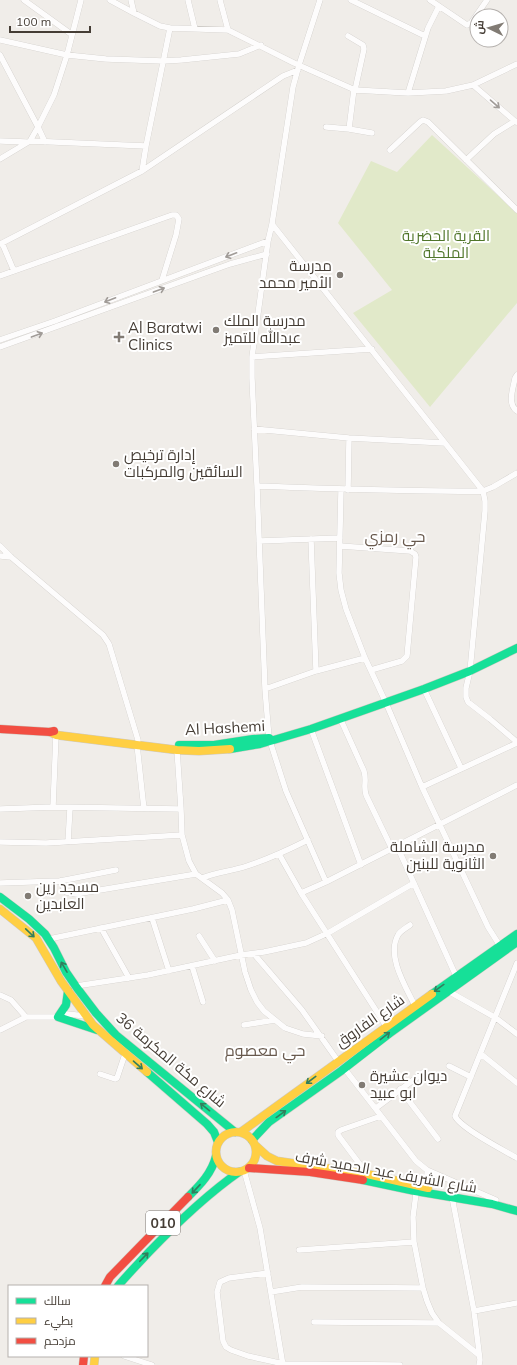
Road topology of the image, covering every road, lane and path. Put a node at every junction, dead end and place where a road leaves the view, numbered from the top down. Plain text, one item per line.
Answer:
1 (24, 0) edge
2 (81, 0) edge
3 (110, 0) edge
4 (131, 0) edge
5 (188, 0) edge
6 (220, 0) edge
7 (320, 0) edge
8 (351, 0) edge
9 (430, 0) edge
10 (487, 0) edge
11 (439, 6) junction
12 (134, 14) junction
13 (170, 28) junction
14 (195, 29) junction
15 (228, 30) junction
16 (71, 34) junction
17 (348, 36) dead end
18 (425, 36) junction
19 (0, 40) edge
20 (261, 45) junction
21 (0, 55) edge
22 (67, 55) junction
23 (163, 60) junction
24 (517, 64) edge
25 (298, 68) junction
26 (472, 85) junction
27 (354, 89) junction
28 (408, 93) junction
29 (516, 122) edge
30 (38, 127) junction
31 (326, 127) dead end
32 (349, 129) junction
33 (372, 133) dead end
34 (0, 141) edge
35 (28, 142) junction
36 (45, 142) junction
37 (146, 146) junction
38 (390, 150) dead end
39 (0, 160) edge
40 (466, 160) junction
41 (142, 171) junction
42 (517, 210) edge
43 (272, 224) junction
44 (268, 241) junction
45 (1, 243) edge
46 (267, 254) junction
47 (14, 271) junction
48 (0, 276) edge
49 (162, 280) junction
50 (0, 340) edge
51 (0, 347) edge
52 (372, 349) junction
53 (252, 357) junction
54 (517, 375) edge
55 (517, 412) edge
56 (254, 429) junction
57 (350, 438) junction
58 (444, 442) junction
59 (517, 473) edge
60 (258, 486) junction
61 (340, 490) junction
62 (348, 490) junction
63 (483, 491) junction
64 (340, 538) junction
65 (311, 539) junction
66 (259, 541) junction
67 (0, 546) edge
68 (340, 546) junction
69 (0, 556) edge
70 (11, 557) junction
71 (517, 648) edge
72 (365, 658) junction
73 (371, 670) junction
74 (316, 671) junction
75 (470, 671) junction
76 (265, 689) junction
77 (424, 689) junction
78 (386, 703) junction
79 (340, 718) junction
80 (0, 729) edge
81 (311, 729) junction
82 (53, 734) junction
83 (270, 740) junction
84 (137, 742) junction
85 (517, 743) edge
86 (218, 747) junction
87 (177, 750) junction
88 (461, 768) junction
89 (517, 785) edge
90 (422, 787) junction
91 (53, 807) junction
92 (70, 808) junction
93 (0, 809) edge
94 (144, 809) junction
95 (181, 809) junction
96 (441, 825) junction
97 (182, 835) junction
98 (308, 840) junction
99 (0, 842) edge
100 (68, 842) junction
101 (394, 848) junction
102 (279, 854) junction
103 (361, 864) junction
104 (116, 870) dead end
105 (196, 874) junction
106 (202, 878) junction
107 (60, 881) junction
108 (326, 882) junction
109 (0, 883) edge
110 (414, 883) junction
111 (301, 893) junction
112 (0, 897) edge
113 (228, 900) junction
114 (0, 909) edge
115 (152, 918) junction
116 (410, 925) dead end
117 (101, 928) junction
118 (328, 933) junction
119 (517, 934) edge
120 (199, 936) dead end
121 (49, 939) junction
122 (517, 942) edge
123 (500, 946) junction
124 (254, 954) junction
125 (241, 955) junction
126 (215, 960) junction
127 (517, 962) edge
128 (192, 966) junction
129 (169, 971) junction
130 (456, 976) junction
131 (129, 978) junction
132 (76, 986) junction
133 (68, 991) junction
134 (448, 991) junction
135 (0, 995) edge
136 (89, 1002) junction
137 (203, 1002) dead end
138 (415, 1006) junction
139 (86, 1016) junction
140 (26, 1017) junction
141 (58, 1017) junction
142 (496, 1018) junction
143 (275, 1020) junction
144 (244, 1024) dead end
145 (386, 1026) junction
146 (0, 1030) edge
147 (100, 1032) junction
148 (517, 1034) edge
149 (116, 1035) junction
150 (322, 1036) junction
151 (125, 1054) junction
152 (481, 1054) junction
153 (335, 1062) junction
154 (450, 1066) dead end
155 (343, 1070) junction
156 (424, 1072) dead end
157 (100, 1074) dead end
158 (471, 1077) junction
159 (517, 1083) edge
160 (400, 1089) junction
161 (376, 1108) junction
162 (381, 1116) junction
163 (238, 1132) junction
164 (438, 1139) dead end
165 (218, 1142) junction
166 (254, 1142) junction
167 (216, 1156) junction
168 (517, 1158) edge
169 (244, 1170) junction
170 (427, 1170) junction
171 (366, 1174) junction
172 (416, 1188) junction
173 (452, 1197) junction
174 (496, 1200) junction
175 (517, 1206) edge
176 (517, 1211) edge
177 (414, 1242) junction
178 (299, 1250) dead end
179 (268, 1272) junction
180 (106, 1285) edge
181 (119, 1285) edge
182 (423, 1288) junction
183 (272, 1292) junction
184 (517, 1303) edge
185 (474, 1311) junction
186 (314, 1322) dead end
187 (439, 1322) junction
188 (478, 1354) junction
189 (127, 1357) edge
190 (284, 1364) edge
191 (152, 1365) edge
192 (400, 1365) edge
193 (479, 1365) edge

1 - 16 street
2 - 16 street
3 - 12 street
4 - 12 street
5 - 14 street
6 - 15 street
7 - 25 street
8 - 18 street
9 - 11 street
10 - 11 street
11 - 18 street
12 - 13 street
13 - 14 street
13 - 23 street
14 - 15 street
15 - 20 street
16 - 22 street
17 - 27 street
18 - 28 street
19 - 22 street
20 - 23 street
20 - 25 street
21 - 30 street
22 - 23 street
22 - 30 street
23 - 37 street
24 - 26 street
25 - 27 street
25 - 41 street
25 - 43 street
26 - 28 street
26 -> 29 street
27 - 28 street
27 - 32 street
29 - 40 street
30 - 35 street
30 - 36 street
31 - 32 street
32 - 33 street
34 - 35 street
35 - 36 street
35 - 39 street
36 - 37 street
37 - 41 street
38 - 40 street
40 - 42 street
41 - 45 street
43 - 44 street
43 - 52 street
44 - 46 street
44 -> 49 street
45 - 47 street
51 -> 46 street
46 - 53 street
47 - 48 street
47 - 49 street
49 -> 50 street
52 - 53 street
52 - 58 street
53 - 56 street
54 - 55 street
56 - 57 street
56 - 60 street
57 - 58 street
57 - 62 street
58 - 63 street
59 - 63 street
60 - 61 street
60 - 66 street
61 - 62 street
61 - 64 street
62 - 63 street
63 - 75 street
64 - 65 street
64 - 68 street
65 - 66 street
65 - 74 street
66 - 76 street
67 - 70 street
68 - 72 street
68 - 73 street
69 - 70 street
70 - 84 street
71 - 75 main road, Al Hashemi
72 - 73 street
72 - 74 street
73 - 78 street
74 - 76 street
75 - 77 main road, Al Hashemi
75 - 85 street
76 - 83 street
77 - 78 main road, Al Hashemi
77 - 88 street
78 - 79 main road, Al Hashemi
78 - 90 street
79 - 81 main road, Al Hashemi
79 - 101 street
80 - 82 main road, Al Hashemi
81 - 83 main road, Al Hashemi
81 - 103 street
82 - 84 main road, Al Hashemi
82 - 91 street
83 - 86 main road, Al Hashemi
83 - 98 street
84 - 86 main road, Al Hashemi
84 - 87 main road, Al Hashemi
84 - 94 street
85 - 88 street
86 - 87 main road, Al Hashemi
87 - 95 street
88 - 90 street
89 - 96 street
90 - 96 street
91 - 92 street
91 - 93 street
92 - 94 street
92 - 100 street
94 - 95 street
95 - 97 street
96 - 101 street
96 - 123 street
97 - 100 street
97 - 105 street
98 - 102 street
98 - 108 street
99 - 100 street
101 - 103 street
101 - 110 street
102 - 106 street
102 - 111 street
103 - 108 street
104 - 107 street
105 - 106 street
105 - 107 street
106 - 113 street
107 - 109 street
108 - 111 street
110 - 118 street
110 - 130 street
111 - 118 street
112 - 121 main road, شارع مكة المكرمة 36
113 - 115 street
113 - 125 street
114 -> 133 main road, شارع مكة المكرمة 36
115 - 117 street
115 - 129 street
116 - 138 street
117 - 121 street
117 - 131 street
118 - 124 street
118 - 145 street
119 - 123 main road, شارع الفاروق
120 - 126 street
132 -> 121 main road, شارع مكة المكرمة 36
122 - 134 main road, شارع الفاروق
123 - 130 main road, شارع الفاروق
124 - 125 street
124 - 150 street
125 - 126 street
125 - 143 street
126 - 128 street
127 - 142 street
128 - 129 street
128 - 137 street
129 - 131 street
130 -> 138 main road, شارع الفاروق
131 - 132 street
132 - 136 main road, شارع مكة المكرمة 36
133 - 139 main road, شارع مكة المكرمة 36
133 - 141 main road
134 - 142 street
155 -> 134 main road, شارع الفاروق
135 - 140 street
136 - 139 main road
136 - 149 main road, شارع مكة المكرمة 36
138 - 145 main road, شارع الفاروق
139 - 141 street
139 - 147 main road, شارع مكة المكرمة 36
139 - 149 main road
140 - 141 street
140 - 146 street
141 - 147 main road
142 - 148 street
142 - 152 street
143 - 144 street
143 - 150 street
145 - 153 main road, شارع الفاروق
147 - 151 main road, شارع مكة المكرمة 36
163 -> 149 main road, شارع مكة المكرمة 36
150 - 153 street
151 - 157 street
151 -> 165 main road, شارع مكة المكرمة 36
152 - 158 street
152 - 159 street
153 - 155 main road
153 -> 163 main road, شارع الفاروق
154 - 158 street
155 - 161 street
166 -> 155 main road, شارع الفاروق
156 - 160 street
158 - 168 street
160 - 161 street
160 - 164 street
161 - 162 street
162 - 170 street
162 - 171 street
163 - 165 main road
163 - 166 main road
165 - 167 main road
166 - 169 main road
166 - 171 main road, شارع الشريف عبد الحميد شرف
167 - 169 main road
167 -> 180 main road, 010
169 - 172 main road, شارع الشريف عبد الحميد شرف
169 - 179 street
181 -> 169 main road, 010
170 - 172 street
170 - 174 street
171 - 172 main road, شارع الشريف عبد الحميد شرف
172 - 173 main road, شارع الشريف عبد الحميد شرف
172 - 174 main road, شارع الشريف عبد الحميد شرف
172 - 177 street
173 - 176 main road, شارع الشريف عبد الحميد شرف
173 - 185 street
174 - 175 main road, شارع الشريف عبد الحميد شرف
177 - 178 street
177 - 182 street
179 - 183 street
179 - 190 street
182 - 183 street
182 - 187 street
183 - 190 street
184 - 185 street
185 - 188 street
186 - 187 street
187 - 188 street
188 - 193 street
189 - 191 street
190 - 192 street

